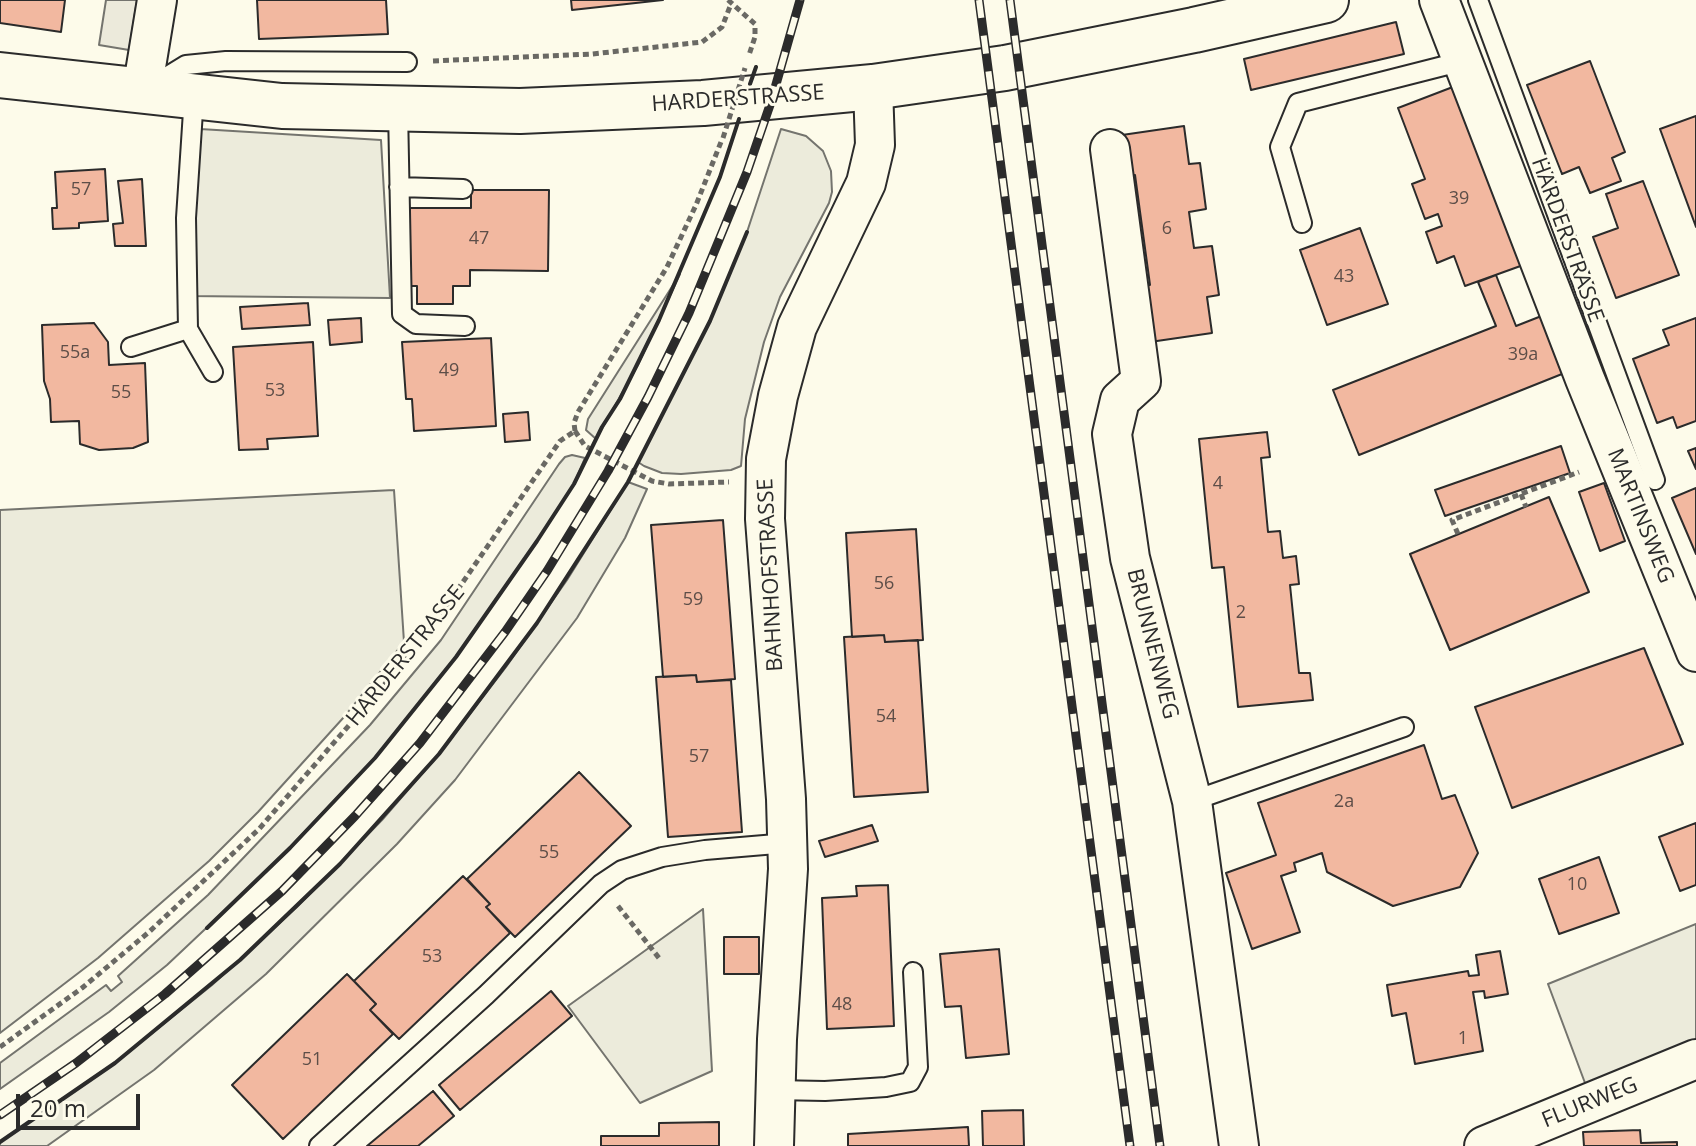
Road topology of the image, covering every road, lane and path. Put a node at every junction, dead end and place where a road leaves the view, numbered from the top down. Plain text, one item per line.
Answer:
1 (157, 0) edge
2 (1326, 0) edge
3 (1439, 0) edge
4 (1478, 0) edge
5 (729, 2) edge
6 (1463, 61) junction
7 (407, 62) joint
8 (0, 75) edge
9 (873, 87) junction
10 (142, 91) junction
11 (194, 96) junction
12 (398, 109) junction
13 (1110, 149) dead end
14 (399, 187) junction
15 (463, 189) dead end
16 (1302, 223) dead end
17 (465, 326) dead end
18 (188, 329) junction
19 (131, 347) dead end
20 (213, 372) dead end
21 (1585, 379) joint
22 (575, 431) junction
23 (1616, 458) junction
24 (765, 480) junction
25 (1655, 480) dead end
26 (1521, 494) junction
27 (1526, 507) dead end
28 (1458, 534) dead end
29 (1696, 652) edge
30 (1404, 727) dead end
31 (1192, 801) junction
32 (788, 843) junction
33 (601, 884) junction
34 (659, 958) dead end
35 (913, 972) dead end
36 (0, 1047) edge
37 (1696, 1059) edge
38 (774, 1090) junction
39 (319, 1146) edge
40 (774, 1146) edge
41 (1239, 1146) edge
42 (1484, 1146) edge

1 - 10 street
2 - 9 main road, HARDERSTRASSE
3 - 6 street, HARDERSTRASSE
4 - 25 lane, HARDERSTRASSE
5 - 7 path
5 - 22 path, HARDERSTRASSE, bridge
6 - 16 lane
6 - 21 street, HARDERSTRASSE
7 - 10 lane
8 - 10 main road, HARDERSTRASSE
9 - 12 main road, HARDERSTRASSE
9 - 24 street, BAHNHOFSTRASSE
10 - 11 main road, HARDERSTRASSE
11 - 12 main road, HARDERSTRASSE
11 - 18 lane
12 - 14 lane
13 - 31 street, BRUNNENWEG
14 - 15 lane
14 - 17 lane
18 - 19 lane
18 - 20 lane
21 - 23 street, MARTINSWEG
22 - 24 path
22 - 36 path, HARDERSTRASSE
23 - 26 path
23 - 29 street, MARTINSWEG
24 - 32 street, BAHNHOFSTRASSE
26 - 27 path
26 - 28 path
30 - 31 lane
31 - 41 street, BRUNNENWEG
32 - 33 lane
32 - 38 street, BAHNHOFSTRASSE
33 - 34 path
33 - 39 lane
35 - 38 lane
37 - 42 street, FLURWEG
38 - 40 street, BAHNHOFSTRASSE

